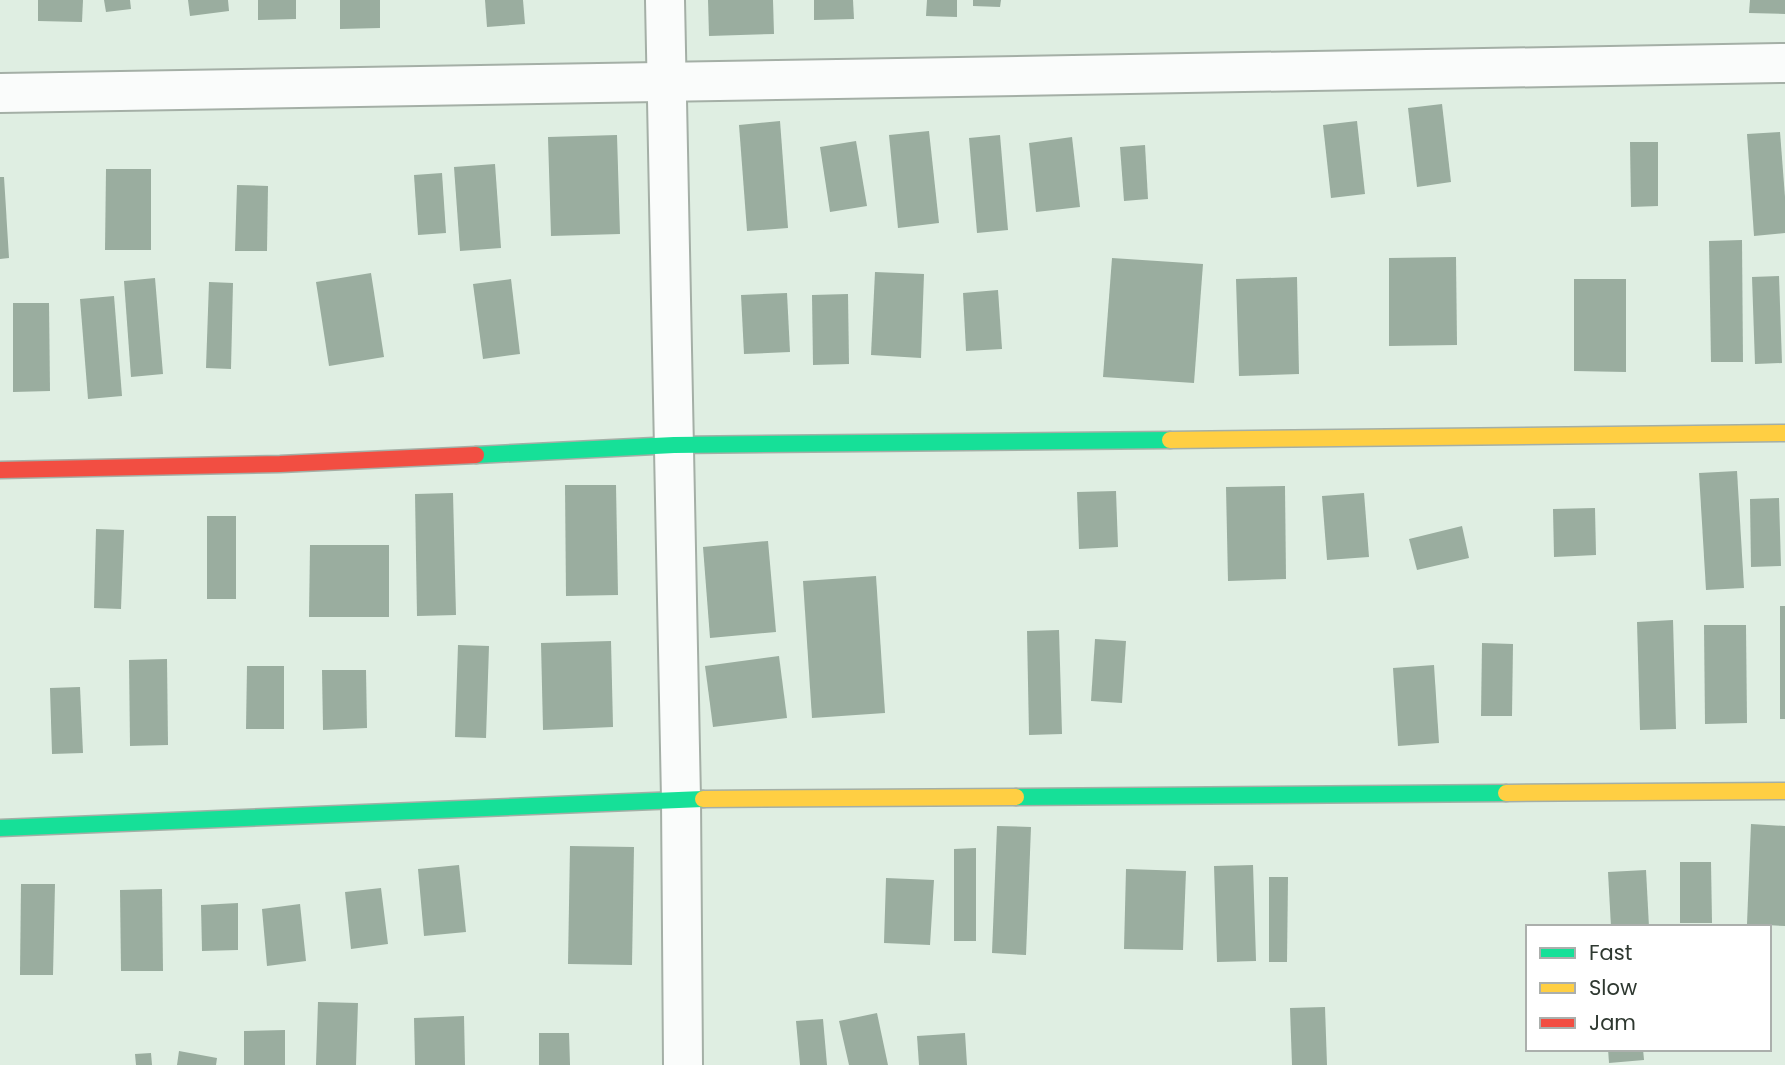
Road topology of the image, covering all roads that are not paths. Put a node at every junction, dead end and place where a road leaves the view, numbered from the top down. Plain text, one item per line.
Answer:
1 (665, 0) edge
2 (1785, 63) edge
3 (667, 82) junction
4 (0, 93) edge
5 (1785, 433) edge
6 (674, 446) junction
7 (0, 470) edge
8 (1785, 791) edge
9 (681, 799) junction
10 (0, 828) edge
11 (683, 1065) edge

1 - 3 street
2 - 3 street
3 - 4 street
3 - 6 street
5 - 6 street
6 - 7 street
6 - 9 street
8 - 9 street
9 - 10 street
9 - 11 street

